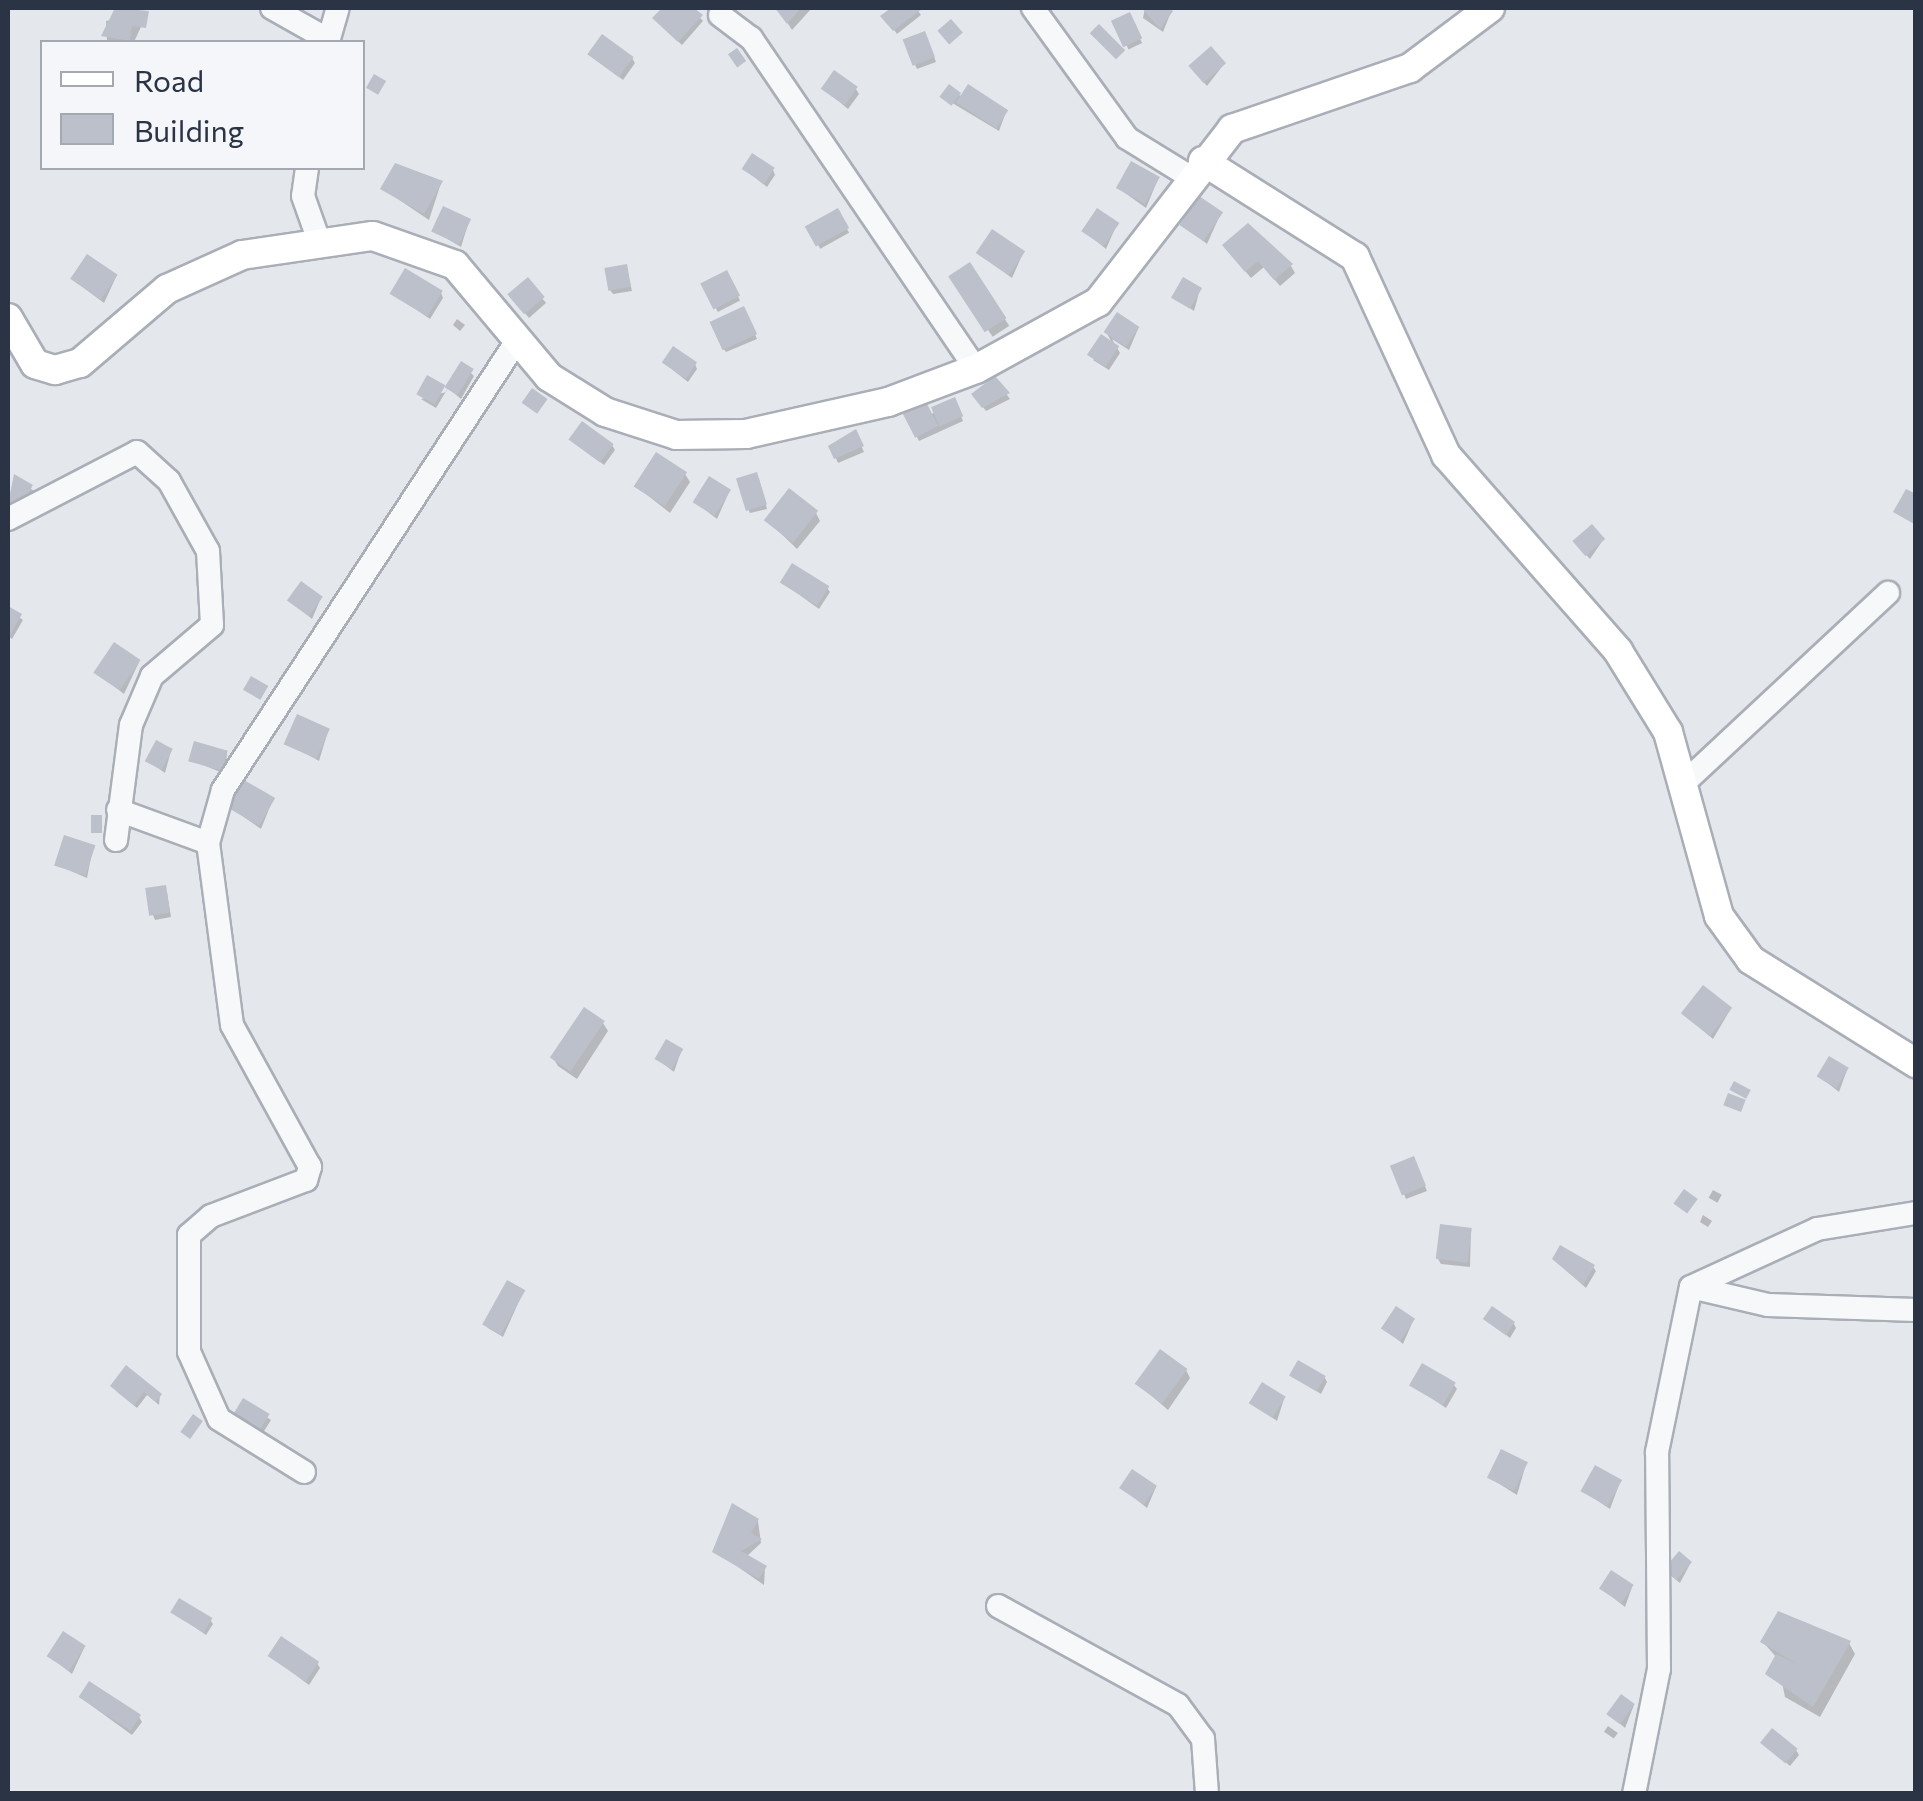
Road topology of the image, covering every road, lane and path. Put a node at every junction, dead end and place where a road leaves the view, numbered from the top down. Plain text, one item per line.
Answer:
1 (272, 8) edge
2 (338, 8) edge
3 (1033, 8) edge
4 (1490, 8) edge
5 (720, 15) dead end
6 (326, 40) edge
7 (328, 40) edge
8 (1198, 169) junction
9 (308, 170) edge
10 (319, 241) junction
11 (8, 318) edge
12 (516, 342) junction
13 (976, 369) junction
14 (8, 519) edge
15 (1888, 593) dead end
16 (1684, 783) junction
17 (118, 810) junction
18 (116, 840) dead end
19 (208, 843) junction
20 (1916, 1064) edge
21 (1916, 1213) edge
22 (1690, 1287) junction
23 (1916, 1310) edge
24 (304, 1472) dead end
25 (998, 1606) dead end
26 (1207, 1794) edge
27 (1634, 1794) edge

1 - 6 street
2 - 7 street
3 - 8 street
4 - 8 main road
5 - 13 street
8 - 13 main road
8 - 16 main road
9 - 10 street
10 - 11 main road
10 - 12 main road
12 - 13 main road
12 - 19 street
14 - 17 street
15 - 16 street
16 - 20 main road
17 - 18 street
17 - 19 street
19 - 24 street
21 - 22 street
22 - 23 street
22 - 27 street
25 - 26 street

